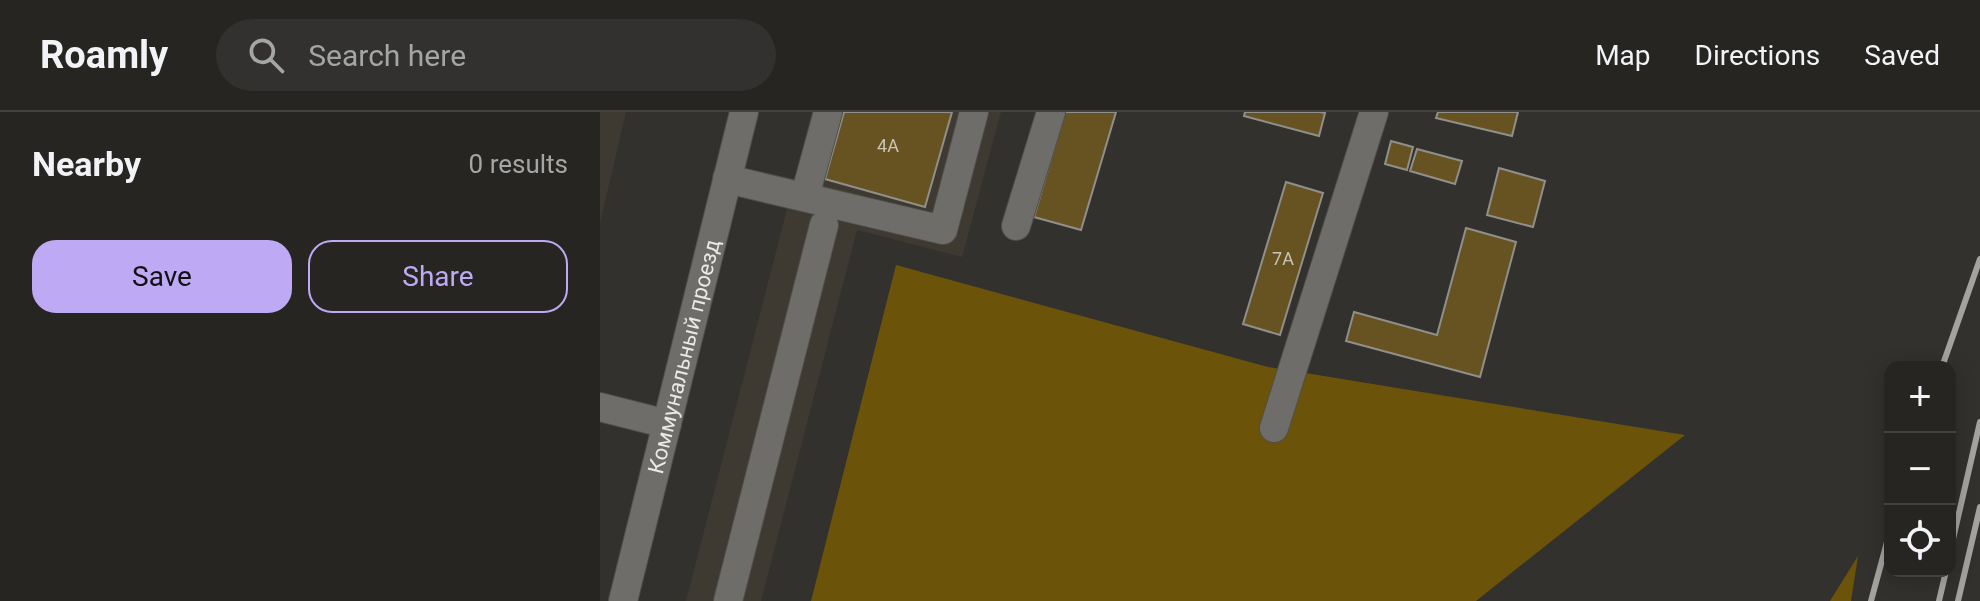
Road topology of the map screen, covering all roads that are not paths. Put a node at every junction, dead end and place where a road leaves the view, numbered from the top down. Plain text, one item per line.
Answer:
1 (744, 112) edge
2 (828, 112) edge
3 (974, 112) edge
4 (1051, 112) edge
5 (1374, 112) edge
6 (727, 179) junction
7 (805, 196) junction
8 (824, 225) dead end
9 (1016, 226) dead end
10 (600, 407) edge
11 (667, 424) junction
12 (1274, 428) dead end
13 (623, 601) edge
14 (728, 601) edge

1 - 6 street, Коммунальный проезд
2 - 7 street
3 - 7 street
4 - 9 street
5 - 12 street
6 - 7 street
6 - 11 street, Коммунальный проезд
8 - 14 street
10 - 11 street
11 - 13 street, Коммунальный проезд

